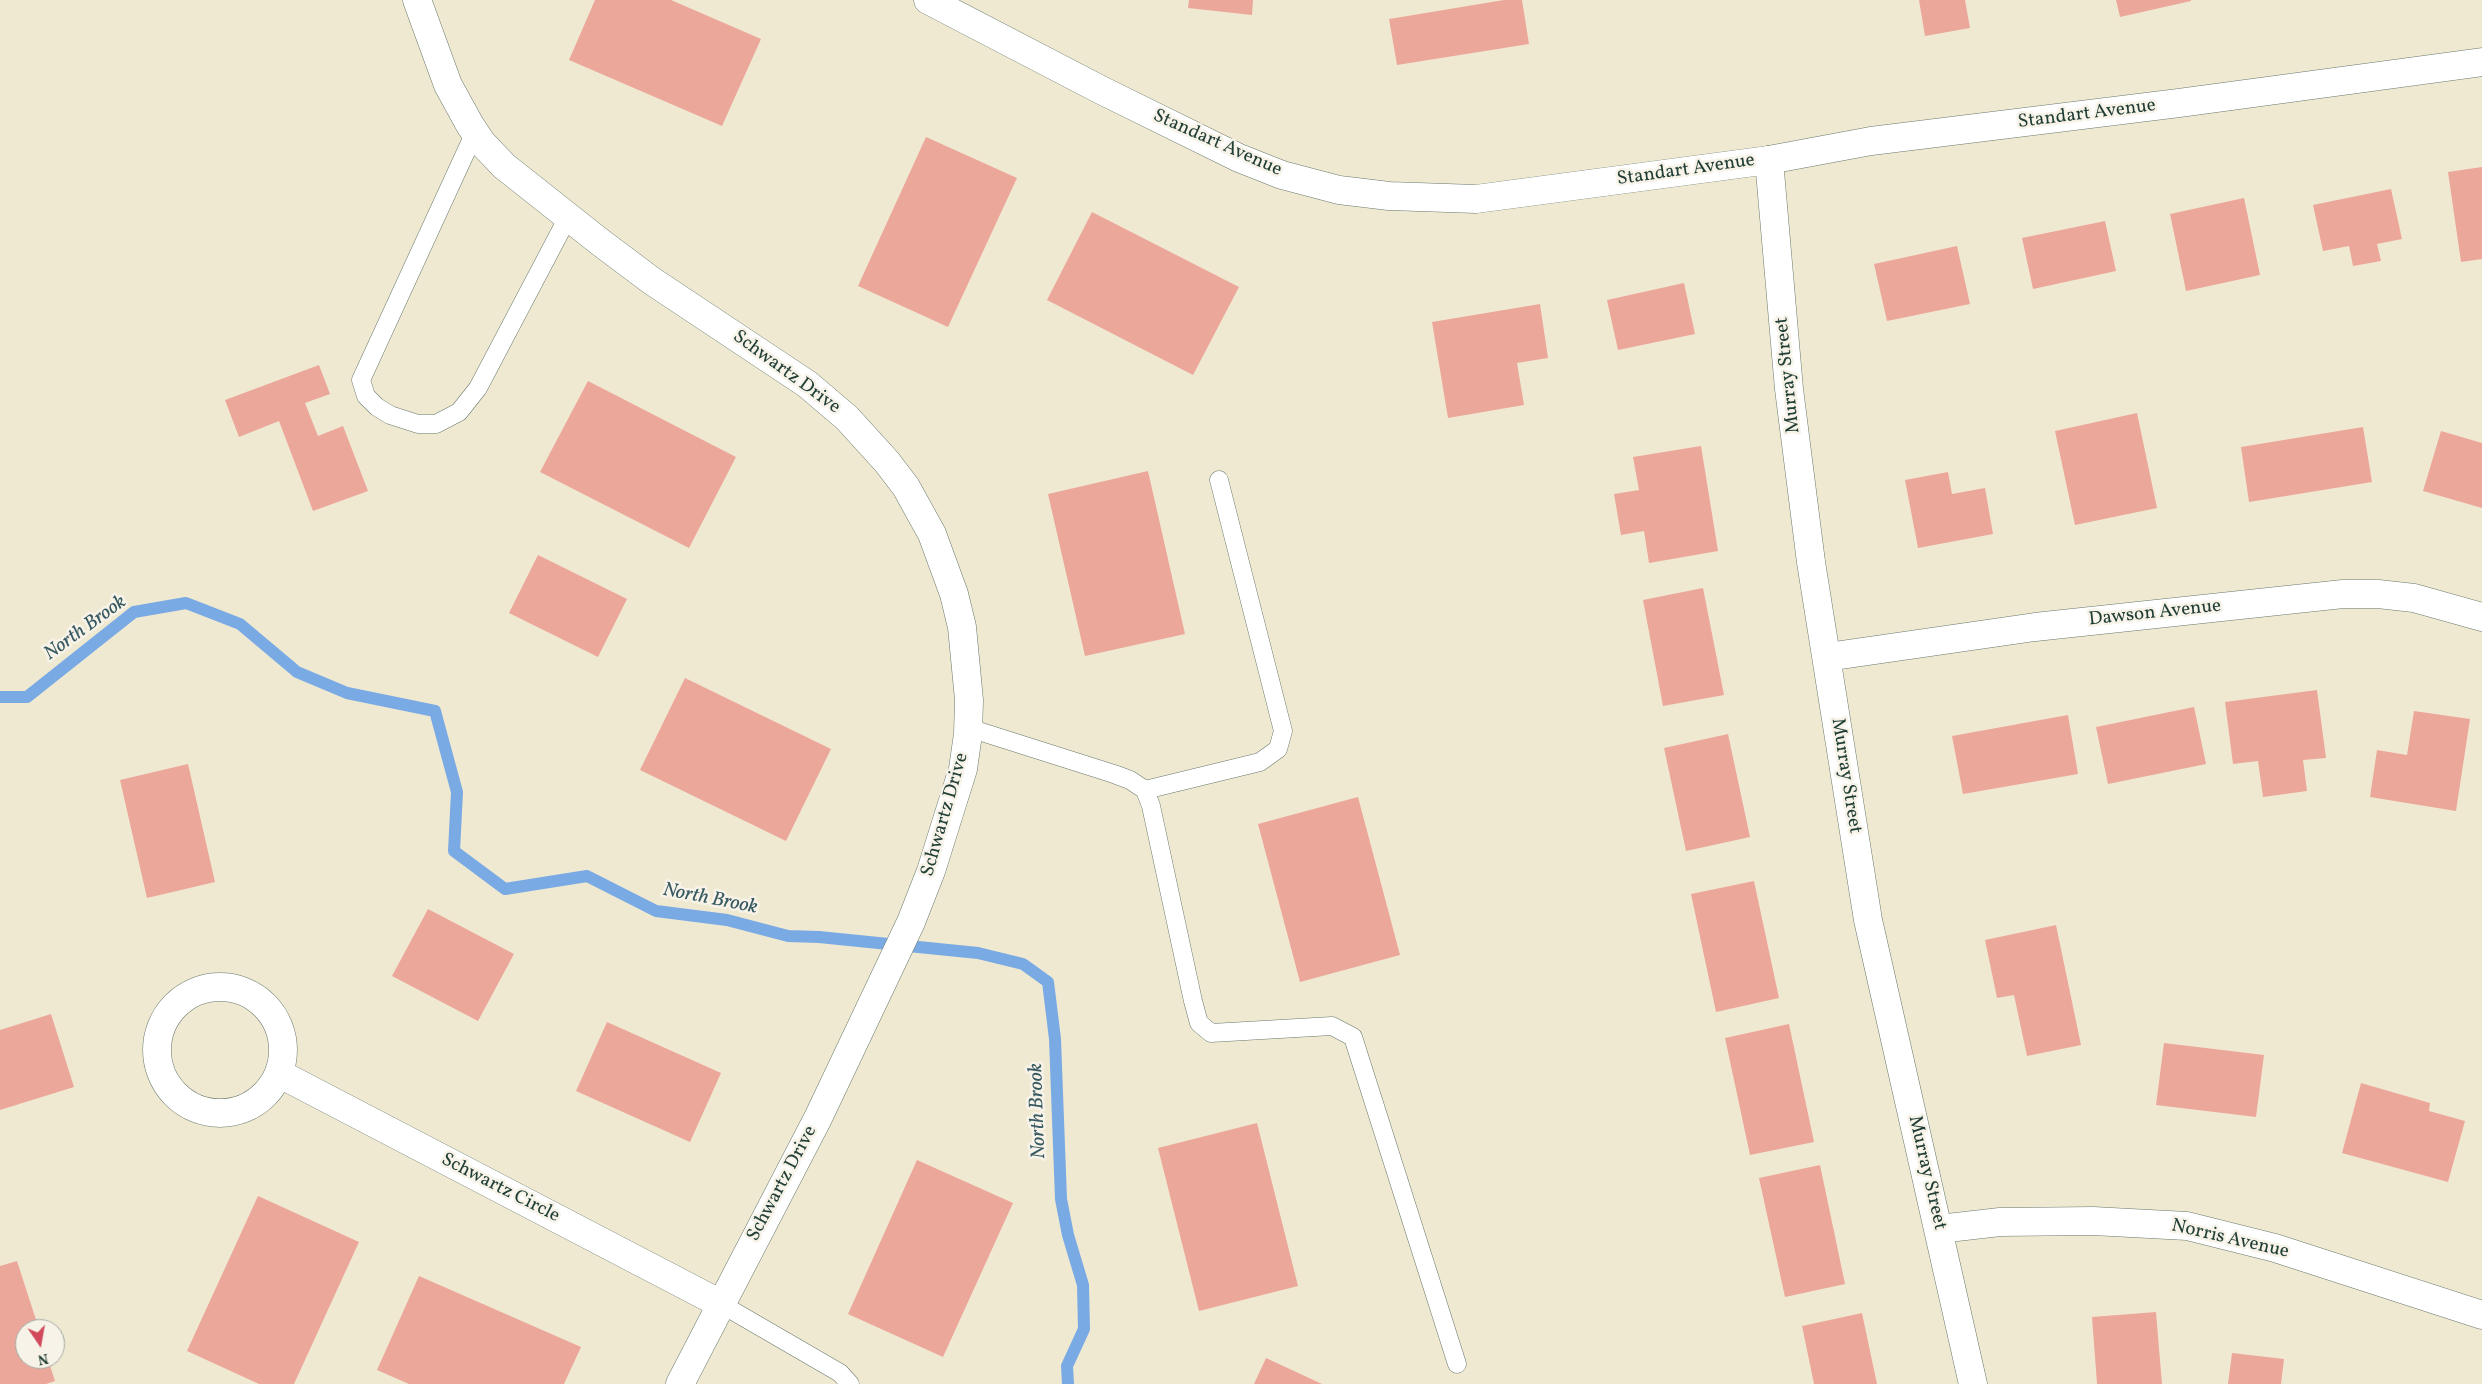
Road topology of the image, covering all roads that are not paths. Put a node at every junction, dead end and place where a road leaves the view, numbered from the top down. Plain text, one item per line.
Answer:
1 (417, 0) edge
2 (928, 0) edge
3 (2482, 62) edge
4 (475, 132) junction
5 (1768, 160) junction
6 (568, 217) junction
7 (1219, 480) dead end
8 (2482, 617) edge
9 (1827, 657) junction
10 (969, 728) junction
11 (1145, 790) junction
12 (280, 1074) junction
13 (1939, 1229) junction
14 (721, 1304) junction
15 (2482, 1315) edge
16 (1457, 1364) dead end
17 (680, 1384) edge
18 (850, 1384) edge
19 (1973, 1384) edge

1 - 4 street, Schwartz Drive
2 - 5 street, Standart Avenue
3 - 5 street, Standart Avenue
4 - 6 street, Schwartz Drive
4 - 6 lane
5 - 9 street, Murray Street
6 - 10 street, Schwartz Drive
7 - 11 lane
8 - 9 street, Dawson Avenue
9 - 13 street, Murray Street
10 - 11 lane
10 - 14 street, Schwartz Drive
11 - 16 lane
12 - 12 street
12 - 14 street, Schwartz Circle
13 - 15 street, Norris Avenue
13 - 19 street, Murray Street
14 - 17 street, Schwartz Drive
14 - 18 lane

